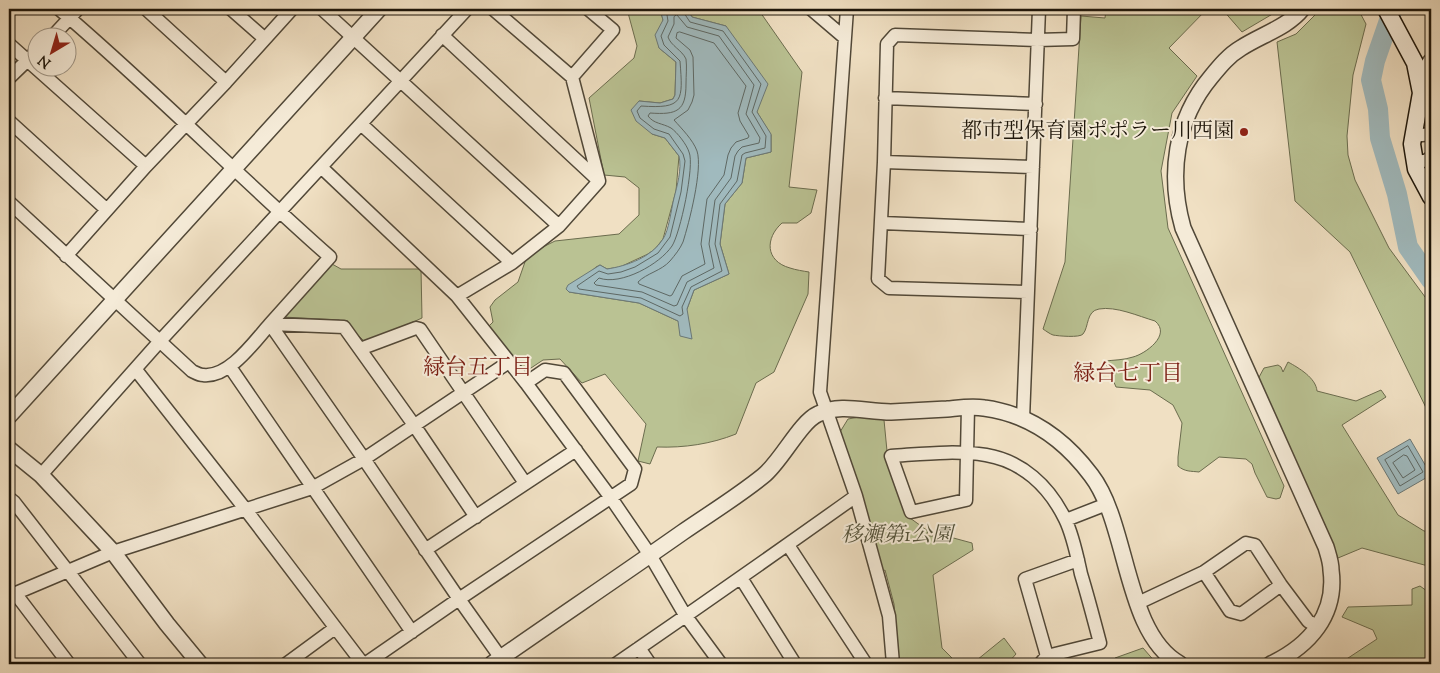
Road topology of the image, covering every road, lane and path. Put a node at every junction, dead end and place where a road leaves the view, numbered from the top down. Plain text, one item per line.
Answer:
1 (59, 9) edge
2 (146, 9) edge
3 (231, 9) edge
4 (292, 9) edge
5 (322, 9) edge
6 (379, 9) edge
7 (467, 9) edge
8 (492, 9) edge
9 (588, 9) edge
10 (811, 9) edge
11 (847, 9) edge
12 (1039, 9) edge
13 (1074, 9) edge
14 (1302, 9) edge
15 (1386, 9) edge
16 (74, 14) edge
17 (61, 28) edge
18 (442, 35) junction
19 (353, 37) junction
20 (264, 38) junction
21 (845, 38) junction
22 (1037, 40) junction
23 (9, 44) edge
24 (27, 61) junction
25 (1423, 62) edge
26 (572, 77) junction
27 (9, 78) edge
28 (400, 81) junction
29 (226, 82) junction
30 (885, 98) junction
31 (1036, 104) junction
32 (9, 121) edge
33 (361, 124) junction
34 (187, 125) junction
35 (1431, 134) edge
36 (1414, 136) junction
37 (1431, 157) edge
38 (884, 162) junction
39 (1416, 163) junction
40 (146, 166) junction
41 (321, 167) junction
42 (1033, 167) junction
43 (232, 169) junction
44 (599, 181) junction
45 (1431, 198) edge
46 (9, 202) edge
47 (108, 210) junction
48 (279, 212) junction
49 (882, 223) junction
50 (559, 226) junction
51 (1031, 229) junction
52 (66, 256) junction
53 (512, 263) junction
54 (1028, 292) junction
55 (457, 296) junction
56 (114, 300) junction
57 (270, 324) junction
58 (160, 341) junction
59 (360, 350) junction
60 (509, 362) junction
61 (230, 367) junction
62 (136, 370) junction
63 (526, 384) junction
64 (464, 392) junction
65 (968, 407) junction
66 (826, 410) junction
67 (9, 416) edge
68 (1023, 419) junction
69 (414, 425) junction
70 (9, 449) edge
71 (576, 450) junction
72 (968, 452) junction
73 (364, 459) junction
74 (41, 475) junction
75 (525, 482) junction
76 (312, 488) junction
77 (856, 496) junction
78 (611, 498) junction
79 (11, 503) edge
80 (1107, 504) junction
81 (246, 510) junction
82 (476, 517) junction
83 (1066, 520) junction
84 (788, 545) junction
85 (425, 550) junction
86 (113, 552) junction
87 (650, 555) junction
88 (1078, 560) junction
89 (68, 571) junction
90 (1204, 572) junction
91 (741, 578) junction
92 (1281, 585) junction
93 (12, 594) edge
94 (458, 600) junction
95 (1138, 603) junction
96 (685, 615) junction
97 (1318, 627) junction
98 (335, 628) junction
99 (412, 632) junction
100 (639, 648) junction
101 (1044, 660) edge
102 (499, 662) edge
103 (69, 664) edge
104 (140, 664) edge
105 (200, 664) edge
106 (286, 664) edge
107 (364, 664) edge
108 (616, 664) edge
109 (650, 664) edge
110 (720, 664) edge
111 (796, 664) edge
112 (866, 664) edge
113 (893, 664) edge
114 (1180, 664) edge
115 (1271, 664) edge

1 - 16 street
2 - 29 street
3 - 20 street
4 - 20 street
5 - 19 street
6 - 19 street
7 - 18 street
8 - 26 street
9 - 26 street
10 - 21 street
11 - 21 street
12 - 22 street
13 - 22 street
14 - 97 street
15 - 25 main road
16 - 17 street
16 - 34 street
18 - 28 street
18 - 44 street
19 - 28 street
19 - 43 street
20 - 29 street
21 - 66 street
22 - 30 street
22 - 31 street
23 - 24 street
24 - 27 street
24 - 40 street
25 - 36 main road
26 - 44 street
28 - 33 street
28 - 50 street
29 - 34 street
30 - 31 street
30 - 38 street
31 - 42 street
32 - 47 street
33 - 41 street
33 - 53 street
34 - 40 street
34 - 43 street
35 - 36 street
36 - 39 main road
37 - 39 street
38 - 42 street
38 - 49 street
39 - 45 main road
40 - 47 street
41 - 48 street
41 - 55 street
42 - 51 street
43 - 48 street
43 - 56 street
44 - 50 street
46 - 52 street
47 - 52 street
48 - 57 street
48 - 58 street
49 - 51 street
49 - 54 street
50 - 53 street
51 - 54 street
52 - 56 street
53 - 55 street
54 - 68 street
55 - 60 street
56 - 58 street
56 - 67 street
57 - 59 street
57 - 61 street
57 - 73 street
58 - 61 street
58 - 62 street
59 - 64 street
59 - 69 street
60 - 63 street
60 - 64 street
61 - 76 street
62 - 74 street
62 - 81 street
63 - 71 street
63 - 78 street
64 - 69 street
64 - 75 street
65 - 66 street
65 - 68 street
65 - 72 street
66 - 77 street
66 - 87 street
68 - 80 street
69 - 73 street
69 - 82 street
70 - 74 street
71 - 75 street
71 - 78 street
72 - 72 street
72 - 83 street
73 - 76 street
73 - 85 street
74 - 86 street
75 - 82 street
76 - 81 street
76 - 99 street
77 - 84 street
77 - 113 street
78 - 87 street
78 - 94 street
79 - 89 street
80 - 83 street
80 - 95 street
81 - 86 street
81 - 98 street
82 - 85 street
83 - 88 street
84 - 91 street
84 - 112 street
85 - 94 street
86 - 89 street
86 - 105 street
87 - 96 street
87 - 102 street
88 - 101 street
88 - 101 street
89 - 93 street
89 - 104 street
90 - 92 street
90 - 92 street
90 - 95 street
91 - 96 street
91 - 111 street
92 - 97 street
93 - 103 street
94 - 99 street
94 - 102 street
95 - 114 street
96 - 100 street
96 - 110 street
97 - 115 street
98 - 106 street
98 - 107 street
99 - 107 street
100 - 108 street
100 - 109 street

